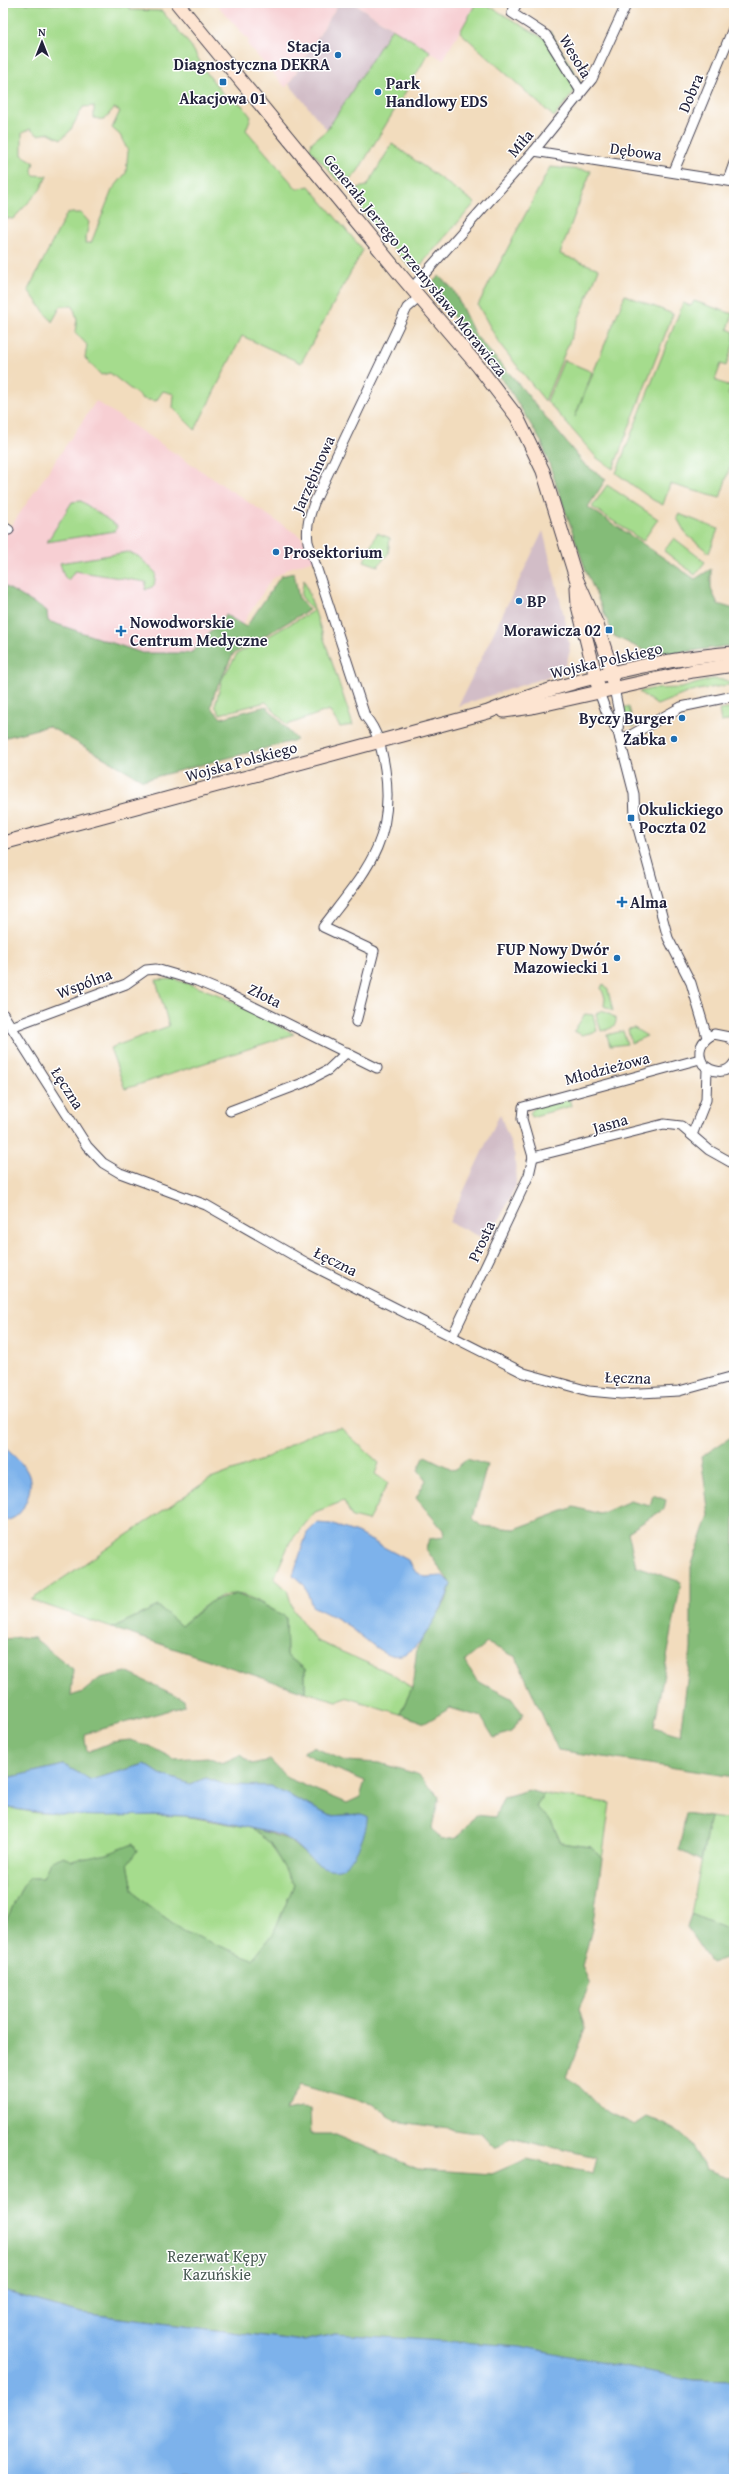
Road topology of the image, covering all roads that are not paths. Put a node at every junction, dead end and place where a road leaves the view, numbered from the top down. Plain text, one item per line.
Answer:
1 (177, 3) edge
2 (517, 3) edge
3 (626, 3) edge
4 (734, 26) edge
5 (579, 97) junction
6 (534, 151) junction
7 (734, 163) edge
8 (674, 171) junction
9 (731, 181) edge
10 (416, 293) junction
11 (576, 578) junction
12 (734, 653) edge
13 (734, 665) edge
14 (611, 674) junction
15 (595, 678) junction
16 (614, 688) junction
17 (599, 692) junction
18 (734, 696) edge
19 (488, 712) junction
20 (619, 735) junction
21 (379, 741) junction
22 (3, 843) edge
23 (167, 971) joint
24 (3, 1014) edge
25 (356, 1022) dead end
26 (11, 1027) junction
27 (707, 1037) junction
28 (734, 1042) edge
29 (347, 1052) junction
30 (700, 1059) junction
31 (734, 1063) edge
32 (377, 1068) dead end
33 (708, 1069) junction
34 (230, 1110) dead end
35 (692, 1135) junction
36 (533, 1157) junction
37 (734, 1164) edge
38 (452, 1337) junction
39 (734, 1376) edge

1 - 10 main road, Generała Jerzego Przemysława Morawicza
2 - 5 street, Wesoła
3 - 5 street, Miła
4 - 8 street, Dobra
5 - 6 street, Miła
6 - 8 street, Dębowa
6 - 10 street, Miła
7 - 9 street
8 - 9 street, Dębowa
10 - 11 main road, Generała Jerzego Przemysława Morawicza
10 - 21 street, Jarzębinowa
11 - 14 main road, Generała Jerzego Przemysława Morawicza
11 - 15 main road, Generała Jerzego Przemysława Morawicza
12 - 14 main road, Wojska Polskiego
13 - 16 main road, Wojska Polskiego
14 - 15 main road, Wojska Polskiego
14 - 16 main road, Generała Jerzego Przemysława Morawicza
15 - 17 main road, Generała Jerzego Przemysława Morawicza
15 - 19 main road, Wojska Polskiego
16 - 17 main road, Wojska Polskiego
16 - 20 street
17 - 19 main road, Wojska Polskiego
17 - 20 street
18 - 20 street
19 - 21 main road, Wojska Polskiego
20 - 27 street
21 - 22 main road, Wojska Polskiego
21 - 25 street, Jarzębinowa
23 - 26 street, Wspólna
23 - 29 street, Złota
24 - 26 street, Łęczna
26 - 38 street, Łęczna
27 - 28 street
27 - 30 street
29 - 32 street, Złota
29 - 34 street
30 - 33 street
30 - 36 street, Młodzieżowa
31 - 33 street
33 - 35 street
35 - 36 street, Jasna
35 - 37 street, Jasna
36 - 38 street, Prosta
38 - 39 street, Łęczna

